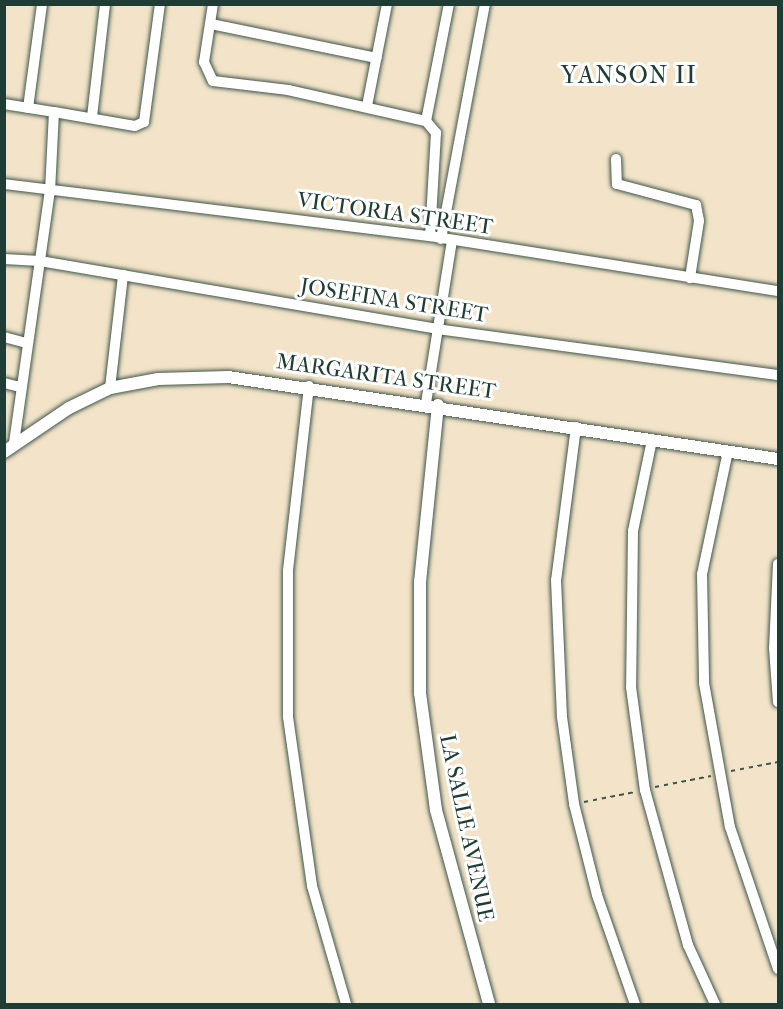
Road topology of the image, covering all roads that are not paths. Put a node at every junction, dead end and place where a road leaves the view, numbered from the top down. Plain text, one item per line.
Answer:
1 (42, 4) edge
2 (105, 4) edge
3 (160, 4) edge
4 (213, 4) edge
5 (387, 4) edge
6 (449, 4) edge
7 (485, 4) edge
8 (211, 24) junction
9 (377, 58) junction
10 (4, 104) edge
11 (367, 106) junction
12 (28, 108) junction
13 (54, 112) junction
14 (92, 117) junction
15 (426, 121) junction
16 (616, 159) dead end
17 (4, 183) edge
18 (50, 190) junction
19 (441, 238) junction
20 (4, 259) edge
21 (40, 261) junction
22 (123, 275) junction
23 (690, 278) junction
24 (778, 291) edge
25 (437, 329) junction
26 (4, 337) edge
27 (27, 342) junction
28 (778, 375) edge
29 (4, 383) edge
30 (309, 386) junction
31 (20, 387) junction
32 (110, 388) junction
33 (432, 404) junction
34 (576, 427) junction
35 (652, 440) junction
36 (9, 448) edge
37 (728, 451) junction
38 (778, 459) edge
39 (778, 564) edge
40 (778, 702) edge
41 (778, 969) edge
42 (346, 1005) edge
43 (489, 1005) edge
44 (635, 1005) edge
45 (715, 1005) edge

1 - 12 street
2 - 14 street
3 - 14 street
4 - 8 street
5 - 9 street
6 - 15 street
7 - 19 street
8 - 9 street
8 - 11 street
9 - 11 street
10 - 12 street
11 - 15 street
12 - 13 street
13 - 14 street
13 - 18 street
15 - 19 street
16 - 23 street
17 - 18 street, VICTORIA STREET
18 - 19 street, VICTORIA STREET
18 - 21 street
19 - 23 street, VICTORIA STREET
19 - 25 street
20 - 21 street, JOSEFINA STREET
21 - 22 street, JOSEFINA STREET
21 - 27 street
22 - 25 street, JOSEFINA STREET
22 - 32 street
23 - 24 street, VICTORIA STREET
25 - 28 street, JOSEFINA STREET
25 - 33 street
26 - 27 street
27 - 31 street
29 - 31 street
30 - 32 street, MARGARITA STREET
30 - 33 street, MARGARITA STREET
30 - 42 street
31 - 36 street
32 - 36 street, MARGARITA STREET
33 - 34 street, MARGARITA STREET
33 - 43 street, LA SALLE AVENUE
34 - 35 street, MARGARITA STREET
34 - 44 street
35 - 37 street, MARGARITA STREET
35 - 45 street
37 - 38 street, MARGARITA STREET
37 - 41 street
39 - 40 street

